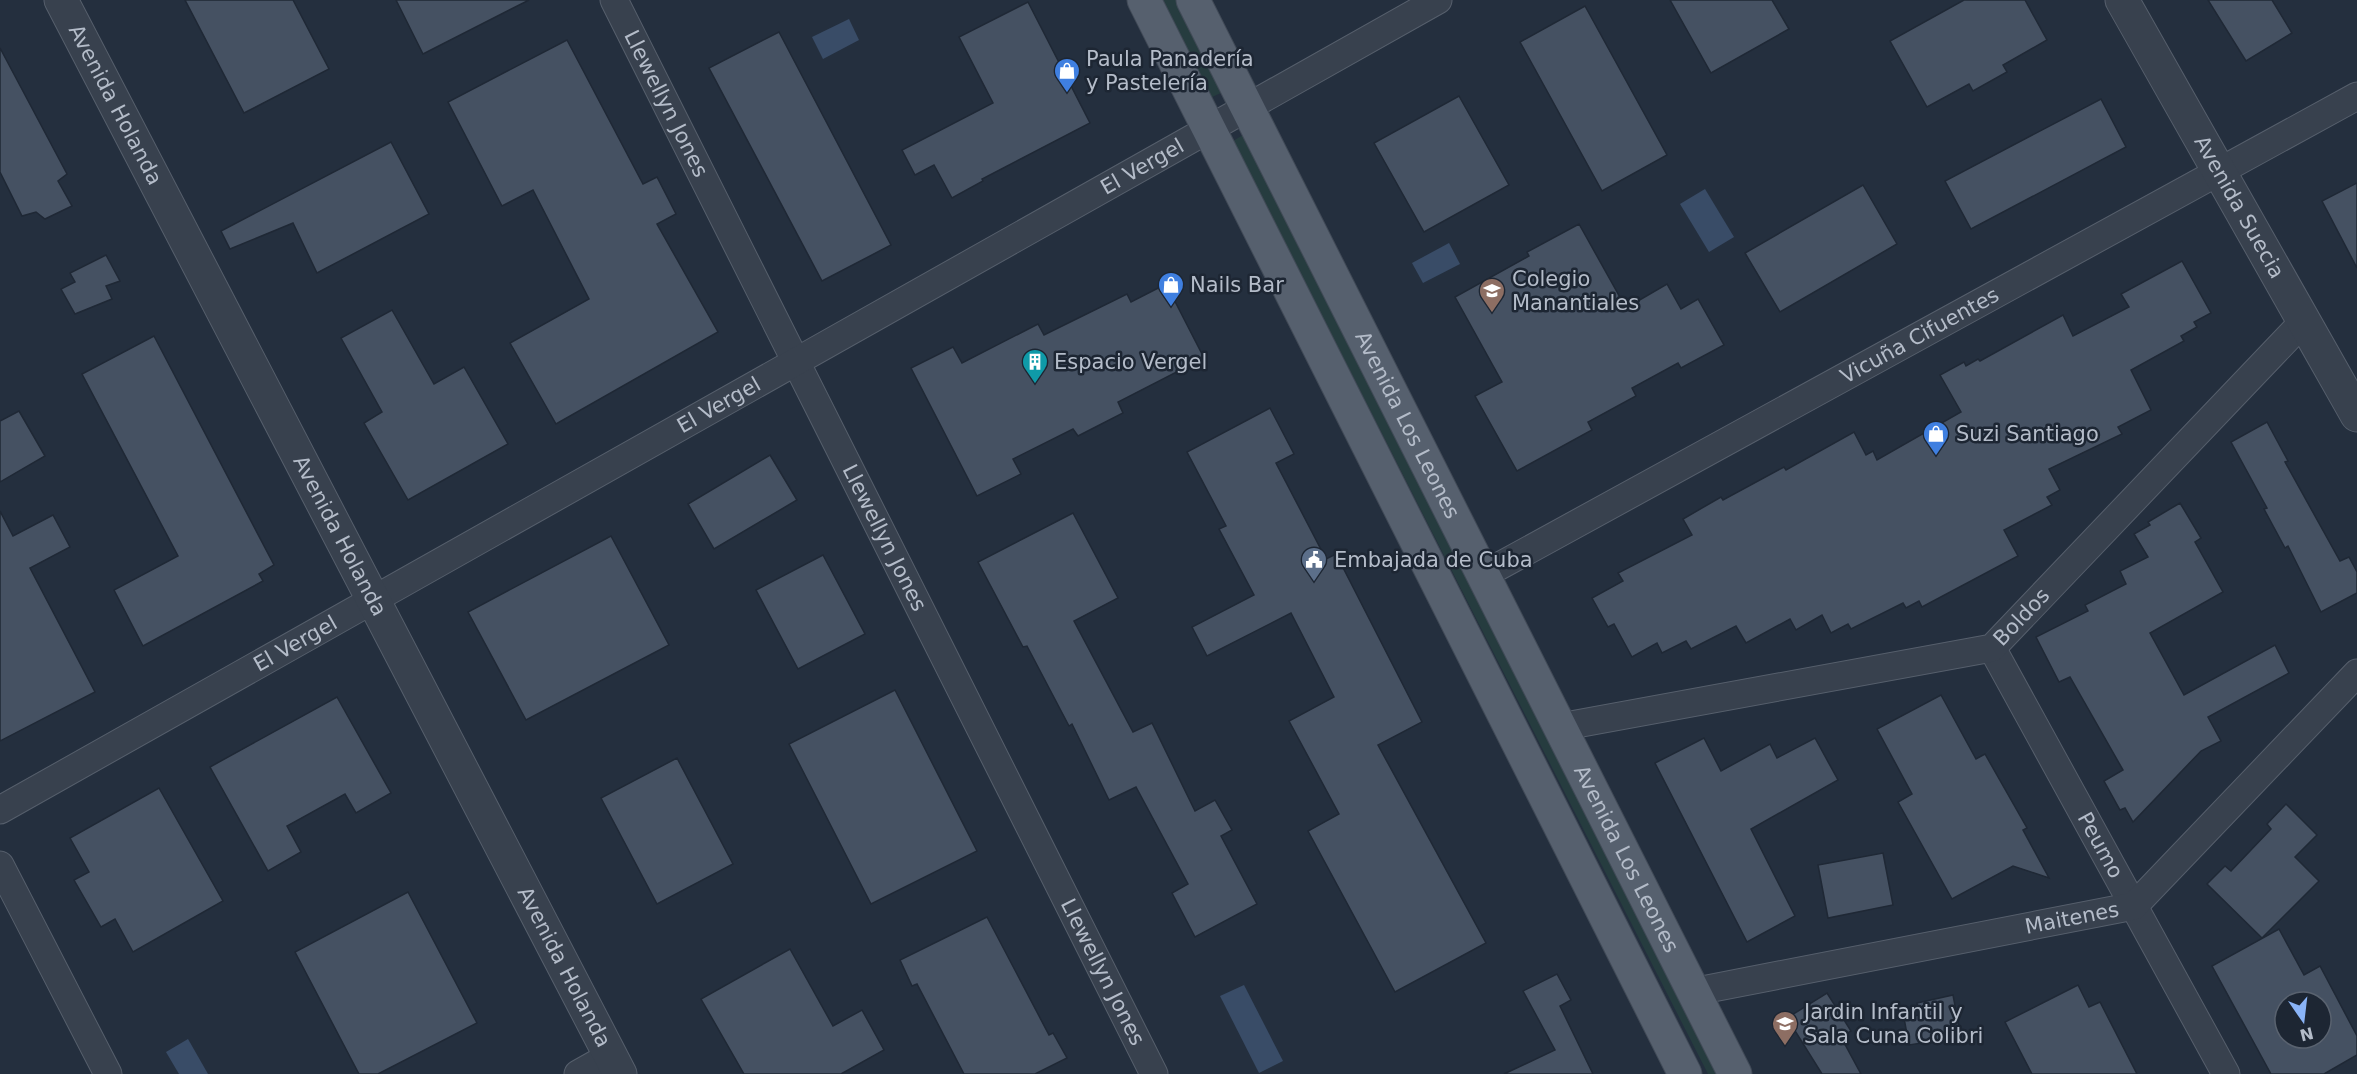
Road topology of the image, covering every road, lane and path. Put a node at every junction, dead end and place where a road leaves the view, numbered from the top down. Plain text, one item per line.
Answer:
1 (61, 0) edge
2 (614, 0) edge
3 (1144, 0) edge
4 (1193, 0) edge
5 (1438, 0) edge
6 (2122, 0) edge
7 (2357, 96) edge
8 (1247, 107) junction
9 (1208, 129) junction
10 (2220, 171) junction
11 (2304, 321) junction
12 (796, 362) junction
13 (2357, 415) edge
14 (1483, 575) junction
15 (373, 600) junction
16 (1992, 648) junction
17 (2357, 673) edge
18 (1560, 728) junction
19 (0, 810) edge
20 (0, 865) edge
21 (2134, 906) junction
22 (1692, 992) junction
23 (615, 1065) edge
24 (108, 1074) edge
25 (578, 1074) edge
26 (1154, 1074) edge
27 (1685, 1074) edge
28 (1735, 1074) edge
29 (2226, 1074) edge

1 - 15 street, Avenida Holanda
2 - 12 street, Llewellyn Jones
3 - 9 main road
4 - 8 main road, Avenida Los Leones
5 - 8 street, El Vergel
6 - 10 street, Avenida Suecia
7 - 10 street, Vicuña Cifuentes
8 - 9 street, El Vergel
8 - 14 main road, Avenida Los Leones
9 - 12 street, El Vergel
9 - 27 main road
10 - 11 street, Avenida Suecia
10 - 14 street, Vicuña Cifuentes
11 - 13 street, Avenida Suecia
11 - 16 street, Boldos
12 - 15 street, El Vergel
12 - 26 street, Llewellyn Jones
14 - 18 main road, Avenida Los Leones
15 - 19 street, El Vergel
15 - 23 street, Avenida Holanda
16 - 18 street, Boldos
16 - 21 street, Peumo
17 - 21 street, Maitenes
18 - 22 main road, Avenida Los Leones
20 - 24 street
21 - 22 street, Maitenes
21 - 29 street, Peumo
22 - 28 main road, Avenida Los Leones
23 - 25 street

